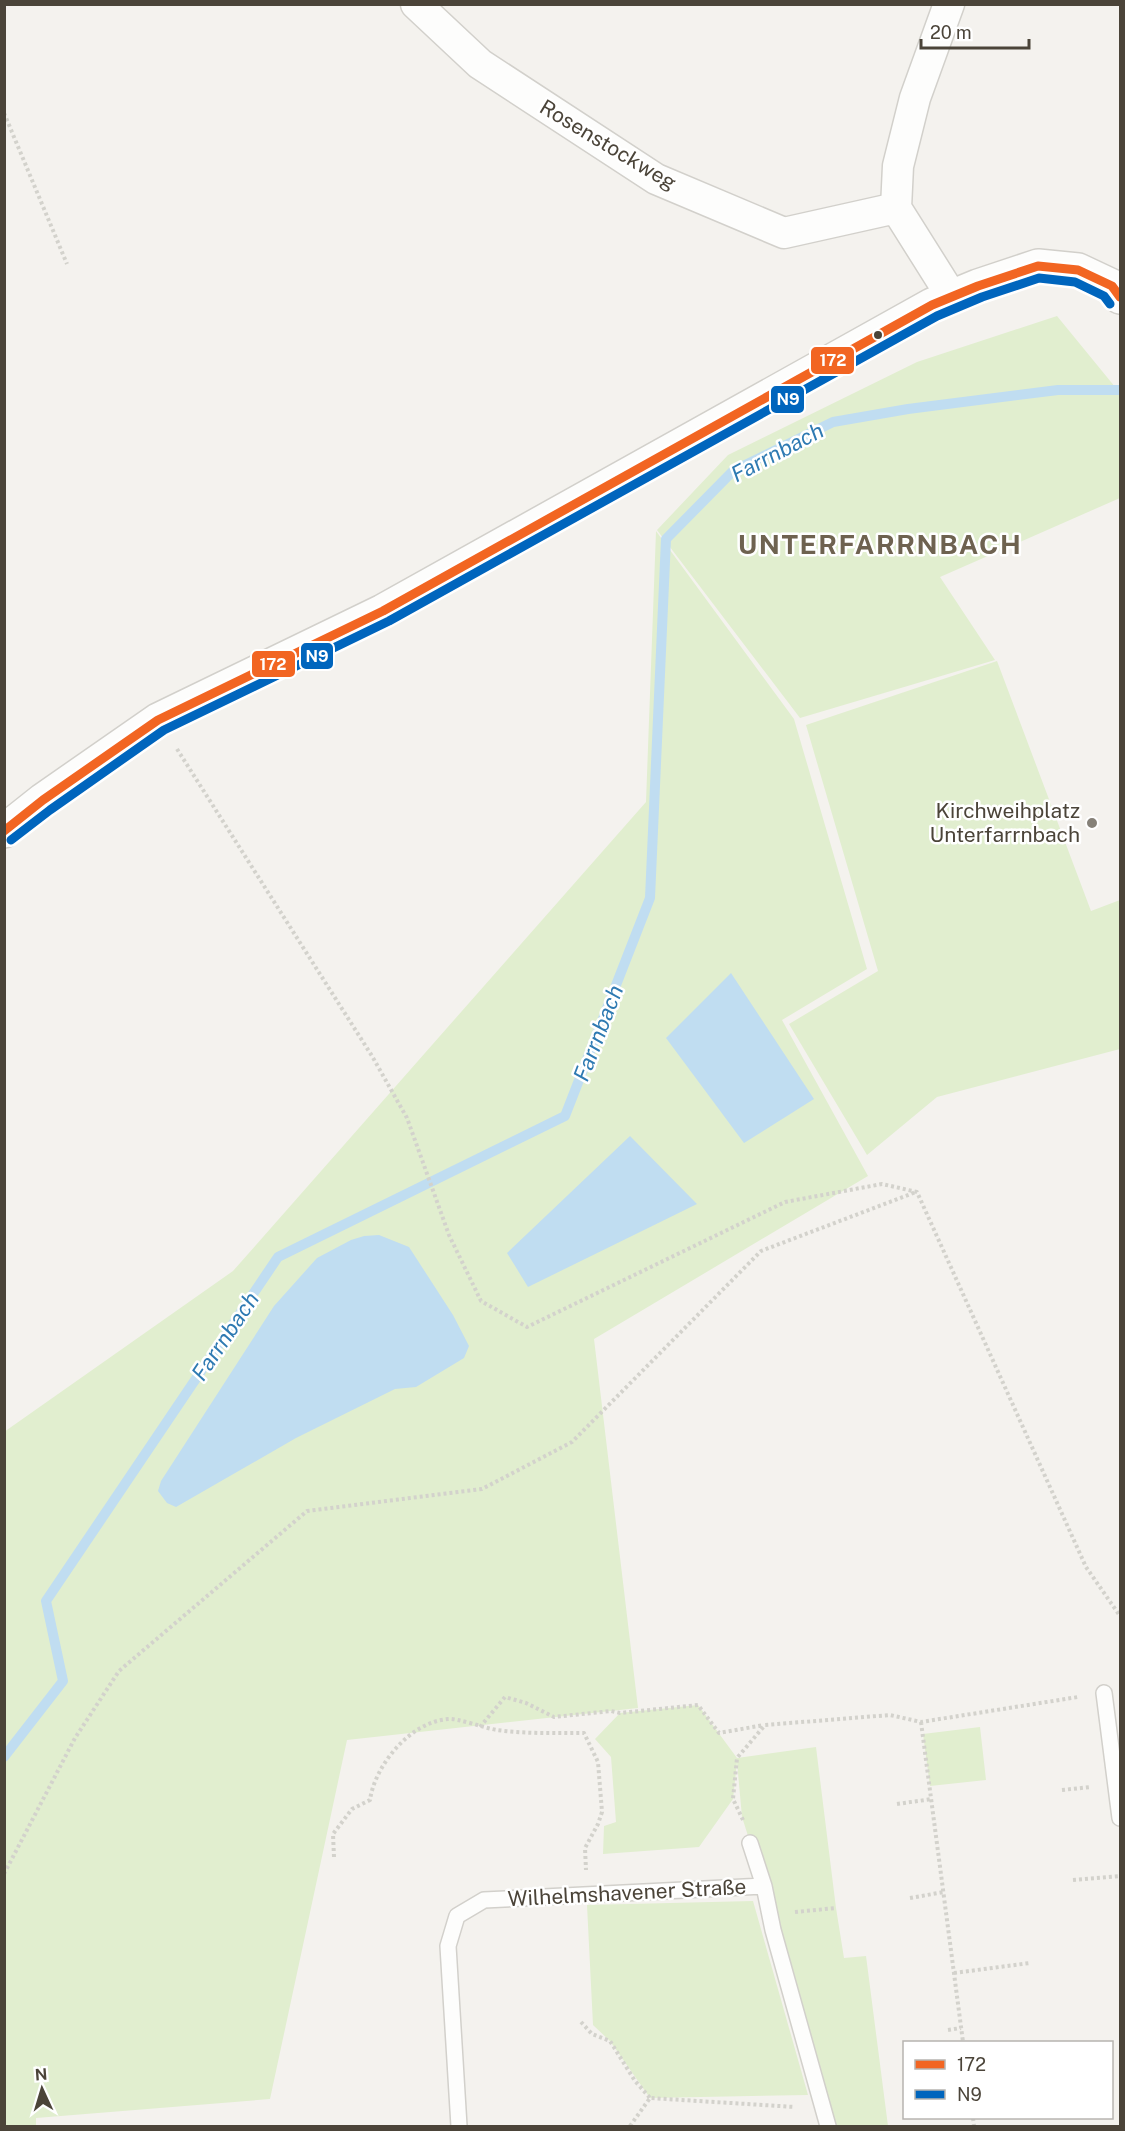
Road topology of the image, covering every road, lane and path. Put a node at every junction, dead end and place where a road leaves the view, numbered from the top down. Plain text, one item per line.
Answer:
1 (416, 4) edge
2 (949, 4) edge
3 (4, 113) edge
4 (896, 208) junction
5 (67, 264) dead end
6 (1118, 288) edge
7 (952, 297) junction
8 (158, 720) junction
9 (4, 831) edge
10 (917, 1192) junction
11 (1120, 1616) edge
12 (1104, 1693) joint
13 (921, 1722) junction
14 (765, 1725) junction
15 (480, 1727) junction
16 (932, 1799) junction
17 (897, 1804) dead end
18 (1120, 1818) edge
19 (750, 1843) joint
20 (334, 1857) dead end
21 (4, 1874) edge
22 (1120, 1876) edge
23 (1073, 1880) dead end
24 (764, 1886) junction
25 (944, 1892) junction
26 (587, 1894) junction
27 (910, 1898) dead end
28 (836, 1908) dead end
29 (770, 1915) junction
30 (1030, 1963) dead end
31 (954, 1973) junction
32 (581, 2022) dead end
33 (961, 2028) junction
34 (948, 2030) dead end
35 (963, 2041) edge
36 (650, 2098) junction
37 (822, 2108) junction
38 (459, 2127) edge
39 (630, 2127) edge
40 (828, 2127) edge

1 - 4 street, Rosenstockweg
2 - 4 street
3 - 5 path
4 - 7 street
6 - 7 street
7 - 8 street
8 - 9 street
8 - 10 path
10 - 11 path
10 - 21 path
12 - 13 path
12 - 18 lane
13 - 14 path
13 - 16 path
14 - 15 path
14 - 19 path
15 - 20 path
15 - 26 path
16 - 17 path
16 - 25 path
19 - 24 lane
22 - 23 path
24 - 26 lane, Wilhelmshavener Straße
24 - 29 lane, Wilhelmshavener Straße
25 - 27 path
25 - 31 path
26 - 38 lane, Wilhelmshavener Straße
28 - 29 path
29 - 37 lane, Wilhelmshavener Straße
30 - 31 path
31 - 33 path
32 - 36 path
33 - 34 path
33 - 35 path
36 - 37 path
36 - 39 path
37 - 40 lane, Wilhelmshavener Straße

